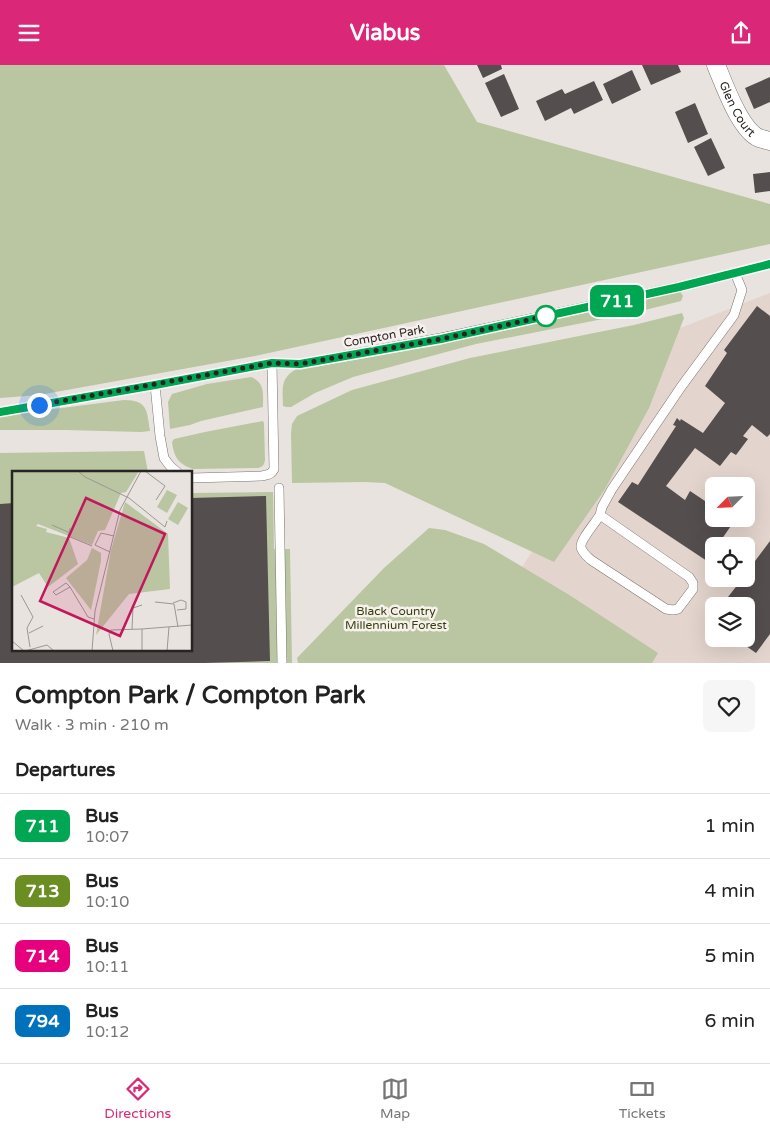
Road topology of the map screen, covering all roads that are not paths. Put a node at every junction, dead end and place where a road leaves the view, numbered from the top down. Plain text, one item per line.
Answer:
1 (716, 65) edge
2 (770, 141) edge
3 (770, 265) edge
4 (734, 273) junction
5 (272, 363) junction
6 (155, 385) junction
7 (0, 412) edge
8 (176, 471) edge
9 (192, 477) edge
10 (279, 488) dead end
11 (600, 515) junction
12 (282, 663) edge

1 - 2 street, Glen Court
3 - 4 lane, Compton Park
4 - 5 lane, Compton Park
4 - 11 lane
5 - 6 lane, Compton Park
5 - 9 lane
6 - 7 lane, Compton Park
6 - 8 lane
10 - 12 lane
11 - 11 lane

